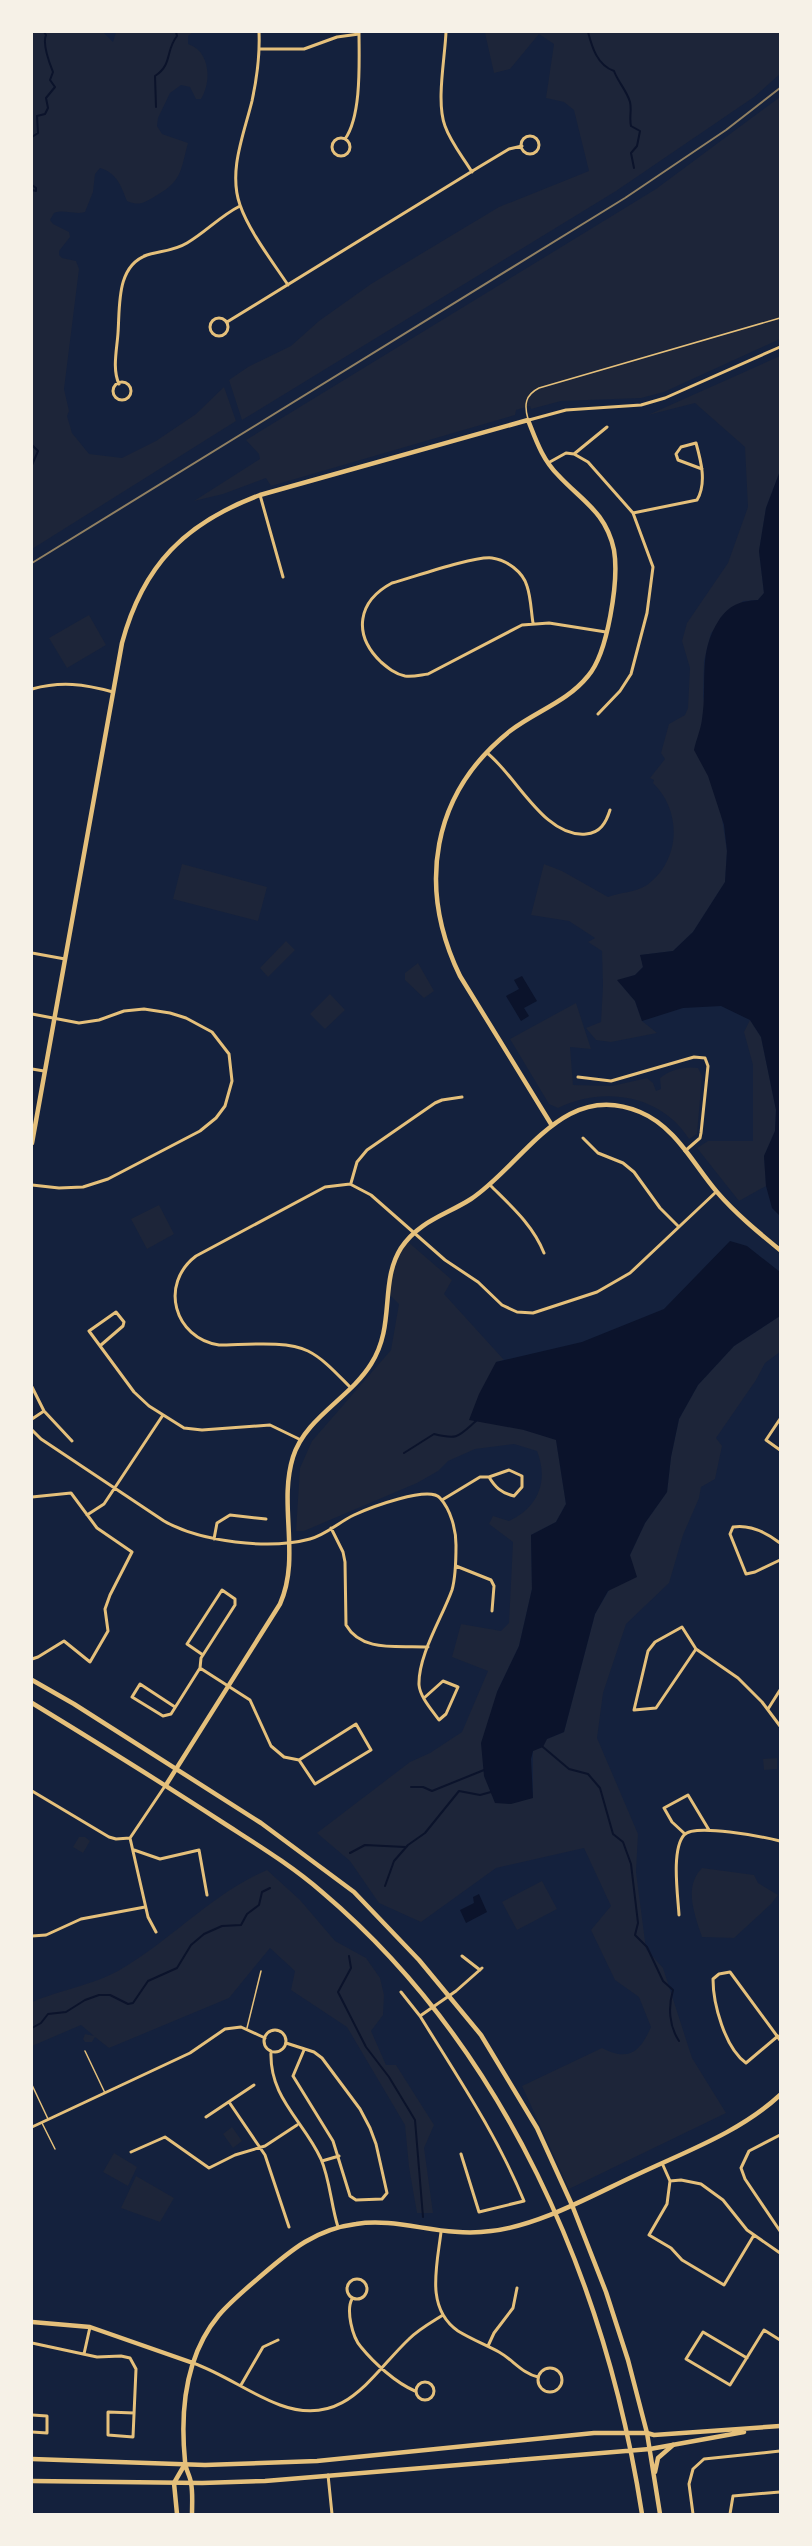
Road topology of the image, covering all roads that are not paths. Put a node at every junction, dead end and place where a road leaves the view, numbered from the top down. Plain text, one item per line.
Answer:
1 (259, 32) edge
2 (446, 32) edge
3 (359, 33) edge
4 (259, 49) junction
5 (345, 139) junction
6 (522, 146) junction
7 (472, 172) junction
8 (240, 206) junction
9 (288, 285) junction
10 (780, 318) edge
11 (227, 322) junction
12 (780, 347) edge
13 (119, 384) junction
14 (528, 420) junction
15 (608, 427) dead end
16 (574, 454) junction
17 (548, 463) junction
18 (702, 470) junction
19 (260, 495) junction
20 (633, 513) junction
21 (284, 577) dead end
22 (533, 623) junction
23 (608, 632) junction
24 (32, 689) edge
25 (113, 692) junction
26 (598, 714) dead end
27 (487, 753) junction
28 (610, 810) dead end
29 (32, 953) edge
30 (65, 959) junction
31 (32, 1014) edge
32 (54, 1018) junction
33 (32, 1069) edge
34 (44, 1071) junction
35 (578, 1077) dead end
36 (462, 1097) dead end
37 (552, 1124) junction
38 (583, 1138) dead end
39 (32, 1143) edge
40 (685, 1151) junction
41 (350, 1184) junction
42 (489, 1184) junction
43 (32, 1185) edge
44 (716, 1192) junction
45 (678, 1226) junction
46 (414, 1234) junction
47 (780, 1250) edge
48 (544, 1253) dead end
49 (101, 1345) junction
50 (32, 1387) edge
51 (351, 1387) junction
52 (44, 1411) junction
53 (163, 1415) junction
54 (32, 1419) edge
55 (780, 1419) edge
56 (32, 1431) edge
57 (301, 1440) junction
58 (72, 1441) dead end
59 (780, 1450) edge
60 (489, 1477) junction
61 (114, 1488) junction
62 (32, 1497) edge
63 (442, 1500) junction
64 (87, 1515) junction
65 (266, 1519) dead end
66 (331, 1528) junction
67 (214, 1539) junction
68 (290, 1542) junction
69 (780, 1544) edge
70 (780, 1560) edge
71 (456, 1566) junction
72 (492, 1611) dead end
73 (428, 1647) junction
74 (696, 1648) junction
75 (203, 1655) junction
76 (32, 1659) edge
77 (200, 1668) junction
78 (32, 1680) edge
79 (229, 1686) junction
80 (780, 1690) edge
81 (424, 1698) junction
82 (32, 1703) edge
83 (175, 1707) junction
84 (768, 1709) junction
85 (780, 1726) edge
86 (299, 1760) junction
87 (176, 1769) junction
88 (166, 1785) junction
89 (32, 1791) edge
90 (708, 1830) junction
91 (685, 1834) junction
92 (130, 1838) junction
93 (780, 1841) edge
94 (134, 1850) junction
95 (207, 1895) dead end
96 (145, 1907) junction
97 (679, 1915) dead end
98 (156, 1932) dead end
99 (32, 1936) edge
100 (462, 1956) dead end
101 (261, 1971) dead end
102 (401, 1992) dead end
103 (450, 1996) junction
104 (434, 2006) junction
105 (420, 2016) junction
106 (247, 2028) junction
107 (265, 2038) junction
108 (779, 2038) edge
109 (286, 2043) junction
110 (304, 2050) junction
111 (85, 2051) dead end
112 (271, 2051) junction
113 (32, 2085) edge
114 (254, 2085) dead end
115 (105, 2093) junction
116 (780, 2095) edge
117 (229, 2102) junction
118 (206, 2117) dead end
119 (49, 2120) junction
120 (42, 2122) junction
121 (298, 2125) junction
122 (32, 2127) edge
123 (780, 2135) edge
124 (259, 2146) junction
125 (55, 2149) dead end
126 (131, 2152) dead end
127 (461, 2154) dead end
128 (339, 2156) junction
129 (322, 2161) junction
130 (662, 2163) junction
131 (670, 2181) junction
132 (572, 2205) junction
133 (553, 2212) junction
134 (338, 2227) junction
135 (289, 2228) dead end
136 (780, 2231) edge
137 (441, 2232) junction
138 (754, 2235) junction
139 (780, 2253) edge
140 (518, 2288) dead end
141 (352, 2299) junction
142 (443, 2315) junction
143 (32, 2322) edge
144 (90, 2327) junction
145 (278, 2340) dead end
146 (780, 2340) edge
147 (32, 2343) edge
148 (488, 2346) junction
149 (84, 2354) junction
150 (747, 2358) junction
151 (193, 2363) junction
152 (383, 2368) junction
153 (538, 2377) junction
154 (241, 2385) junction
155 (415, 2391) junction
156 (134, 2413) junction
157 (32, 2415) edge
158 (780, 2426) edge
159 (767, 2427) junction
160 (32, 2432) edge
161 (627, 2432) junction
162 (647, 2433) junction
163 (673, 2445) junction
164 (650, 2449) junction
165 (780, 2451) edge
166 (632, 2452) junction
167 (32, 2459) edge
168 (185, 2464) junction
169 (328, 2474) junction
170 (654, 2474) junction
171 (32, 2481) edge
172 (191, 2482) junction
173 (174, 2483) junction
174 (780, 2492) edge
175 (177, 2514) edge
176 (192, 2514) edge
177 (332, 2514) edge
178 (642, 2514) edge
179 (660, 2514) edge
180 (693, 2514) edge
181 (730, 2514) edge

1 - 4 street
2 - 7 street
3 - 4 street
3 - 5 street
4 - 8 street
5 - 5 street
6 - 6 street
6 - 7 street
7 - 9 street
8 - 9 street
8 - 13 street
9 - 11 street
10 - 14 lane
11 - 11 street
12 - 14 street
13 - 13 street
14 - 17 street
14 - 19 street
15 - 16 street
16 - 17 street
16 - 20 street
17 - 23 street
18 - 18 street
18 - 20 street
19 - 21 street
19 - 25 street
20 - 26 street
22 - 22 street
22 - 23 street
23 - 27 street
24 - 25 street
25 - 30 street
27 - 28 street
27 - 37 street
29 - 30 street
30 - 32 street
31 - 32 street
32 - 34 street
32 - 43 street
33 - 34 street
34 - 39 street
35 - 40 street
36 - 41 street
37 - 40 street
37 - 42 street
38 - 45 street
40 - 44 street
41 - 46 street
41 - 51 street
42 - 46 street
42 - 48 street
44 - 45 street
44 - 47 street
45 - 46 street
46 - 51 street
49 - 49 street
49 - 53 street
50 - 52 street
51 - 57 street
52 - 54 street
52 - 58 street
53 - 57 street
53 - 61 street
55 - 59 street
56 - 61 street
57 - 68 street
60 - 60 street
60 - 63 street
61 - 64 street
61 - 67 street
62 - 64 street
63 - 66 street
63 - 71 street
64 - 76 street
65 - 67 street
66 - 68 street
66 - 73 street
67 - 68 street
68 - 79 street
69 - 70 street
71 - 72 street
71 - 73 street
73 - 81 street
74 - 74 street
74 - 84 street
75 - 75 street
75 - 77 street
77 - 79 street
77 - 83 street
78 - 87 street
79 - 86 street
79 - 87 street
80 - 84 street
81 - 81 street
82 - 88 street
83 - 83 street
84 - 85 street
86 - 86 street
87 - 88 street
87 - 103 street
88 - 92 street
88 - 104 street
89 - 92 street
90 - 91 street
90 - 91 street
90 - 93 street
91 - 97 street
92 - 94 street
94 - 95 street
94 - 96 street
96 - 98 street
96 - 99 street
100 - 103 street
101 - 106 lane
102 - 105 street
103 - 104 street
103 - 132 street
104 - 105 street
104 - 133 street
105 - 127 street
106 - 107 street
106 - 115 street
107 - 109 street
107 - 112 street
108 - 108 street
109 - 110 street
109 - 112 street
110 - 128 street
110 - 128 street
111 - 115 lane
112 - 121 street
113 - 119 lane
114 - 117 street
115 - 119 street
116 - 130 street
117 - 118 street
117 - 124 street
119 - 120 street
120 - 122 street
120 - 125 lane
121 - 124 street
121 - 129 street
123 - 136 street
124 - 126 street
124 - 135 street
128 - 129 street
129 - 134 street
130 - 131 street
130 - 132 street
131 - 138 street
131 - 138 street
132 - 133 street
132 - 162 street
133 - 137 street
133 - 161 street
134 - 137 street
134 - 151 street
137 - 142 street
138 - 139 street
140 - 148 street
141 - 141 street
141 - 152 street
142 - 148 street
142 - 152 street
143 - 144 street
144 - 149 street
144 - 151 street
145 - 154 street
146 - 150 street
147 - 149 street
148 - 153 street
149 - 156 street
150 - 150 street
151 - 154 street
151 - 168 street
152 - 154 street
152 - 155 street
153 - 153 street
155 - 155 street
156 - 156 street
157 - 160 street
158 - 159 street
159 - 162 street
159 - 163 street
161 - 162 street
161 - 166 street
161 - 168 street
162 - 164 street
163 - 164 street
163 - 170 street
164 - 166 street
164 - 170 street
165 - 180 street
166 - 169 street
166 - 178 street
167 - 168 street
168 - 172 street
168 - 173 street
169 - 172 street
169 - 177 street
170 - 179 street
171 - 173 street
172 - 173 street
172 - 176 street
173 - 175 street
174 - 181 street

